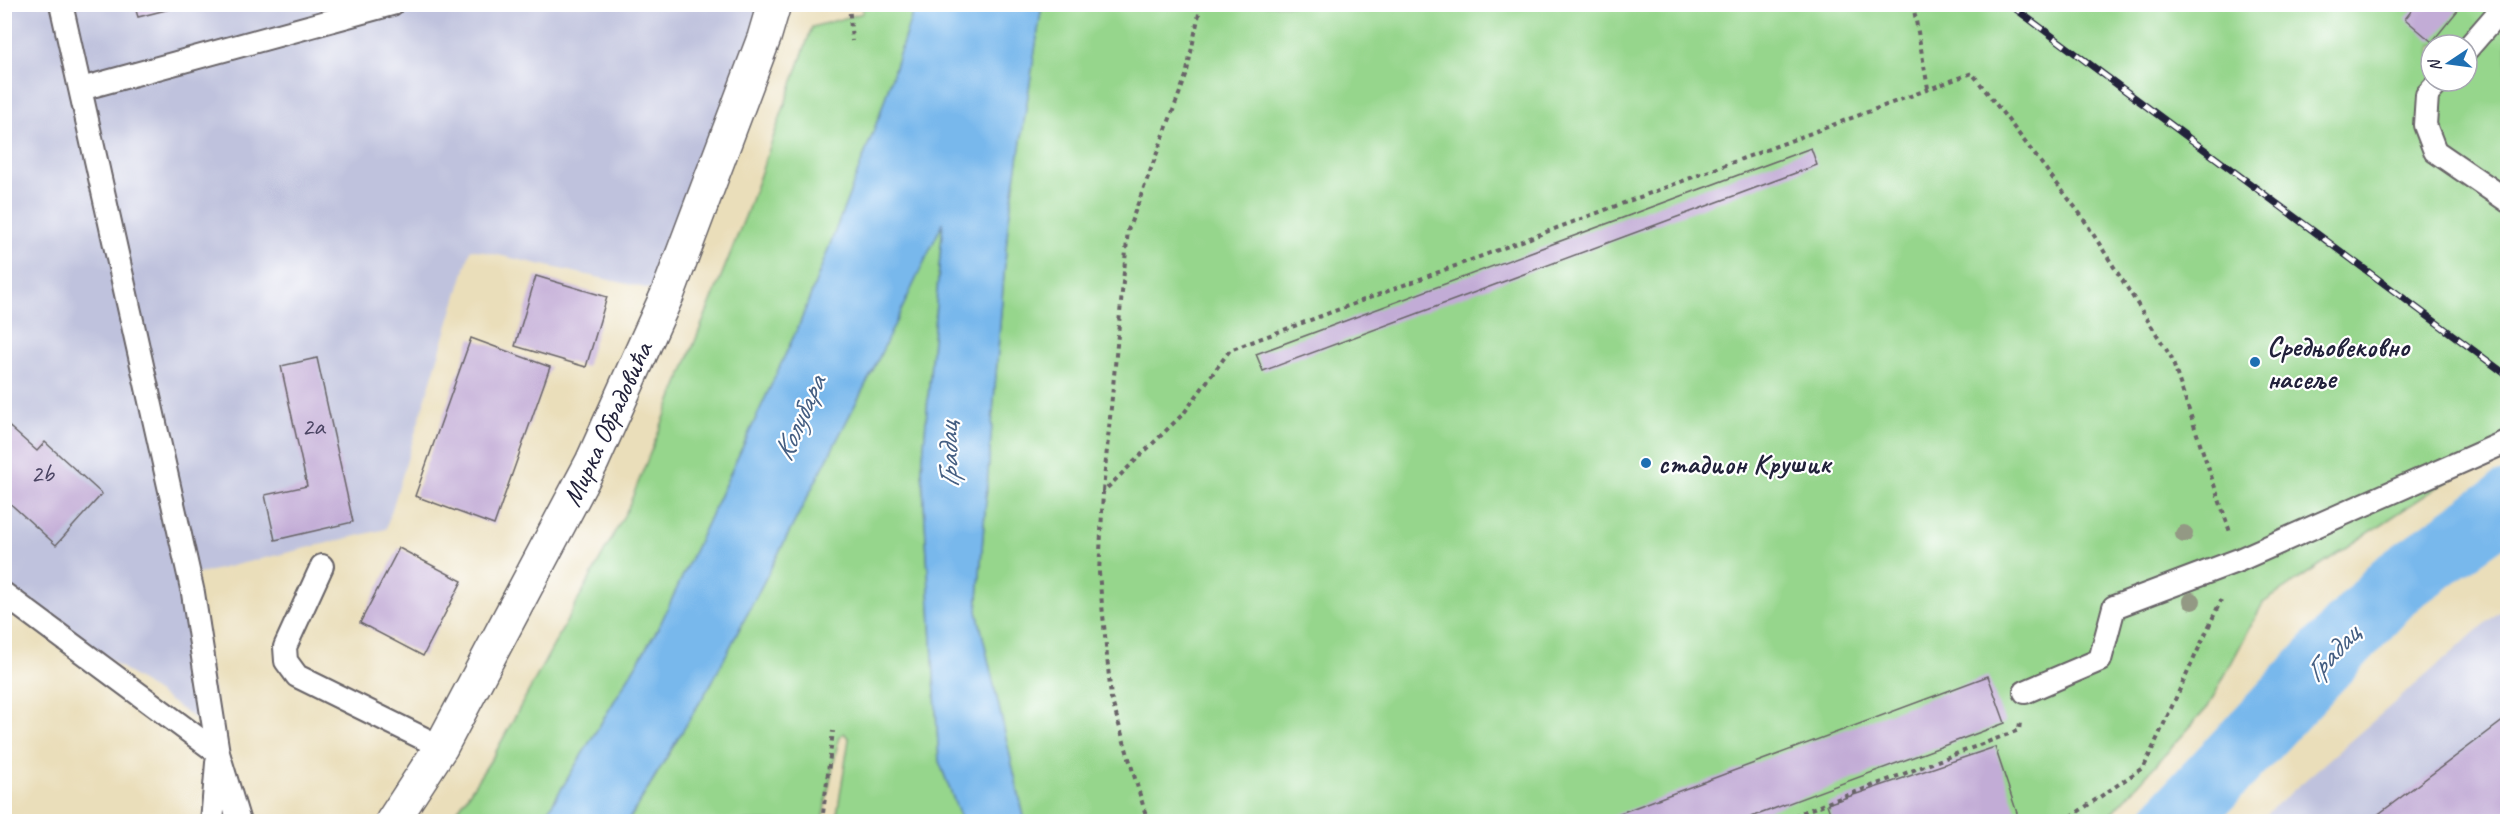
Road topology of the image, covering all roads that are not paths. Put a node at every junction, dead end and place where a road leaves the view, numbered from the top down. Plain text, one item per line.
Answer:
1 (61, 4) edge
2 (392, 4) edge
3 (774, 4) edge
4 (2506, 4) edge
5 (2479, 35) edge
6 (81, 89) junction
7 (2429, 93) edge
8 (2508, 201) edge
9 (2508, 441) edge
10 (322, 566) dead end
11 (4, 594) edge
12 (2025, 692) road end
13 (441, 747) junction
14 (218, 753) junction
15 (212, 822) edge
16 (239, 822) edge
17 (392, 822) edge

1 - 6 lane
2 - 6 lane
3 - 13 street, Мирка Обрадовића
4 - 5 lane
6 - 14 lane
7 - 8 lane
9 - 12 lane
10 - 13 lane
11 - 14 lane
13 - 17 street, Мирка Обрадовића
14 - 15 lane
14 - 16 lane

